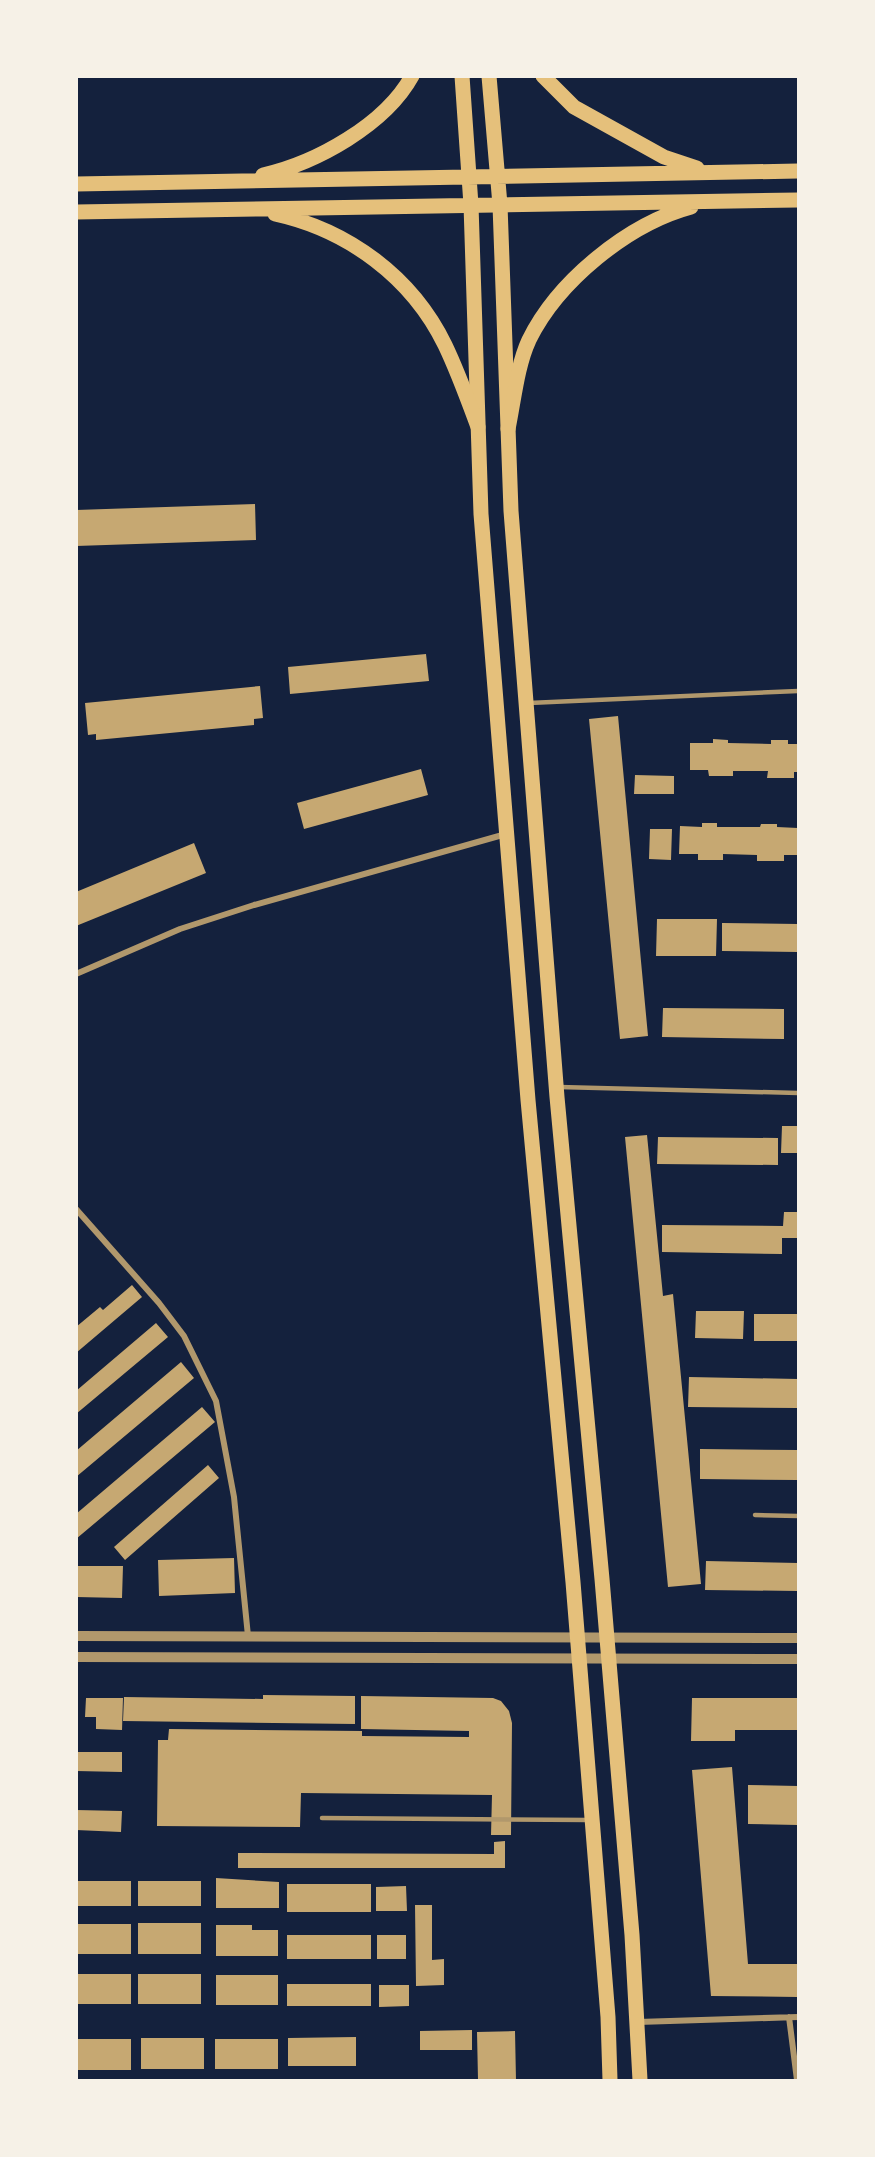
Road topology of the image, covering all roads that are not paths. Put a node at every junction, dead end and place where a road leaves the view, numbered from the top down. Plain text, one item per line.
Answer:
1 (412, 76) edge
2 (462, 76) edge
3 (489, 76) edge
4 (543, 76) edge
5 (798, 171) edge
6 (709, 172) junction
7 (470, 176) junction
8 (498, 176) junction
9 (226, 181) junction
10 (76, 184) edge
11 (798, 200) edge
12 (712, 202) junction
13 (471, 205) junction
14 (500, 205) junction
15 (252, 209) junction
16 (76, 212) edge
17 (478, 427) junction
18 (508, 429) junction
19 (798, 691) edge
20 (526, 703) junction
21 (507, 834) junction
22 (76, 974) edge
23 (557, 1087) junction
24 (798, 1093) edge
25 (76, 1209) edge
26 (755, 1515) dead end
27 (798, 1516) edge
28 (76, 1636) edge
29 (248, 1636) junction
30 (577, 1636) junction
31 (607, 1637) junction
32 (798, 1638) edge
33 (76, 1657) edge
34 (578, 1658) junction
35 (608, 1658) junction
36 (798, 1659) edge
37 (322, 1818) dead end
38 (591, 1820) junction
39 (789, 2017) junction
40 (798, 2017) edge
41 (638, 2022) junction
42 (610, 2080) edge
43 (640, 2080) edge
44 (796, 2080) edge

1 - 9 main road
2 - 7 main road
3 - 8 main road
4 - 6 main road
5 - 6 main road
6 - 8 main road
7 - 8 main road
7 - 9 main road
7 - 13 main road
8 - 14 main road
9 - 10 main road
11 - 12 main road
12 - 14 main road
12 - 18 main road
13 - 14 main road
13 - 15 main road
13 - 17 main road
14 - 18 main road
15 - 16 main road
15 - 17 main road
17 - 21 main road
18 - 20 main road
19 - 20 lane
20 - 23 main road
21 - 22 street
21 - 30 main road
23 - 24 lane
23 - 31 main road
25 - 29 street
26 - 27 lane
28 - 29 street
29 - 30 street
30 - 31 street
30 - 34 main road
31 - 32 street
31 - 35 main road
33 - 34 street
34 - 35 street
34 - 38 main road
35 - 36 street
35 - 41 main road
37 - 38 lane
38 - 42 main road
39 - 40 street
39 - 41 street
39 - 44 street
41 - 43 main road

